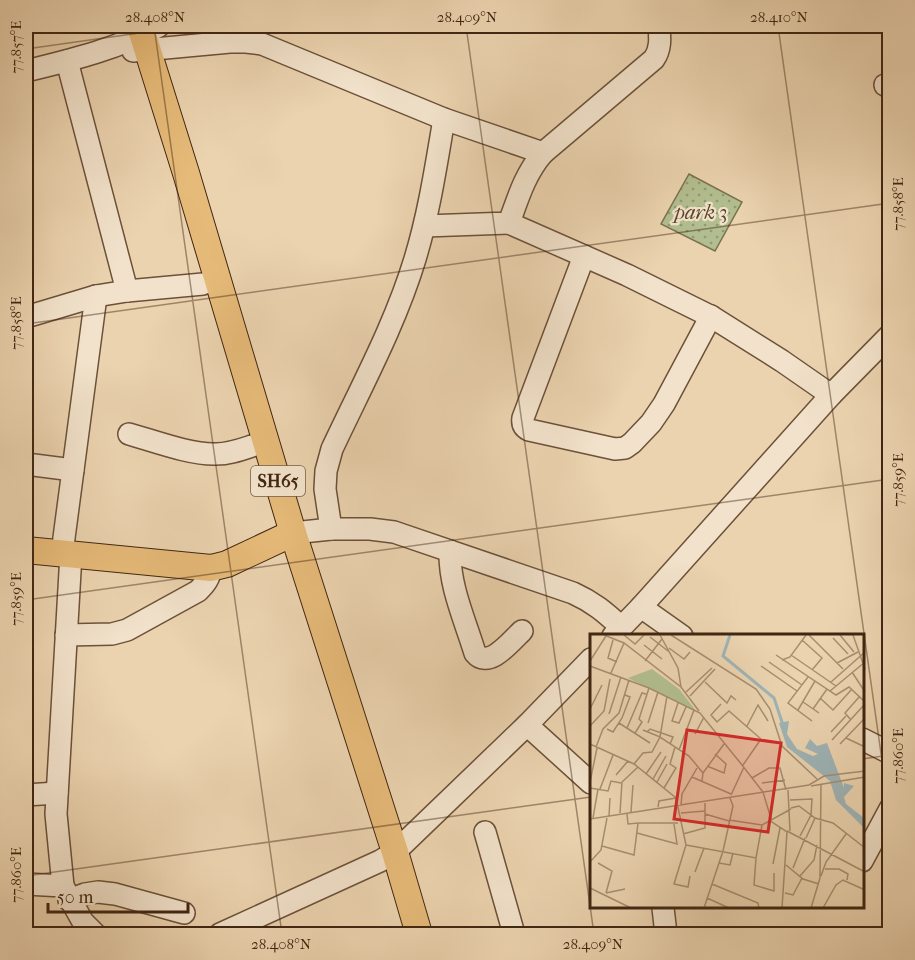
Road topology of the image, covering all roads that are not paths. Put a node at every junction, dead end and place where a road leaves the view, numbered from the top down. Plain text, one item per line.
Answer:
1 (659, 26) edge
2 (140, 36) edge
3 (68, 61) junction
4 (26, 71) edge
5 (444, 119) junction
6 (543, 153) junction
7 (509, 223) junction
8 (425, 226) junction
9 (584, 256) junction
10 (203, 285) junction
11 (127, 291) junction
12 (96, 296) junction
13 (711, 316) junction
14 (26, 317) edge
15 (890, 336) edge
16 (831, 395) junction
17 (129, 434) dead end
18 (252, 446) junction
19 (26, 464) edge
20 (73, 470) junction
21 (331, 529) junction
22 (287, 537) junction
23 (26, 550) edge
24 (450, 551) junction
25 (66, 553) junction
26 (211, 568) junction
27 (641, 607) junction
28 (522, 631) dead end
29 (617, 631) edge
30 (679, 634) edge
31 (66, 635) junction
32 (590, 660) edge
33 (527, 725) junction
34 (864, 740) edge
35 (890, 753) edge
36 (590, 782) edge
37 (57, 793) junction
38 (26, 795) edge
39 (887, 821) edge
40 (485, 832) dead end
41 (388, 857) junction
42 (864, 858) edge
43 (26, 884) edge
44 (66, 893) junction
45 (663, 909) edge
46 (184, 914) dead end
47 (95, 934) edge
48 (219, 934) edge
49 (402, 934) edge
50 (419, 934) edge
51 (514, 934) edge
52 (666, 934) edge

1 - 6 street
2 - 3 street
2 - 5 street
2 - 10 main road, SH65
2 - 22 main road, SH65
3 - 4 street
3 - 11 street
5 - 6 street
5 - 8 street
6 - 7 street
7 - 8 street
7 - 9 street
8 - 21 street
9 - 13 street
9 - 13 street
10 - 11 street
10 - 18 main road, SH65
11 - 12 street
12 - 14 street
12 - 20 street
13 - 16 street
15 - 16 street
16 - 27 street
17 - 18 street
18 - 22 main road, SH65
19 - 20 street
20 - 25 street
21 - 22 street
21 - 24 street
22 - 26 main road
22 - 41 main road, SH65
23 - 25 main road
24 - 28 street
24 - 29 street
25 - 26 main road
25 - 31 street
26 - 31 street
27 - 29 street
27 - 30 street
31 - 37 street
32 - 33 street
33 - 36 street
33 - 41 street
34 - 35 street
37 - 38 street
37 - 44 street
39 - 42 street
40 - 51 street
41 - 48 street
41 - 49 main road, SH65
41 - 50 main road, SH65
43 - 44 street
44 - 46 street
44 - 47 street
45 - 52 street

